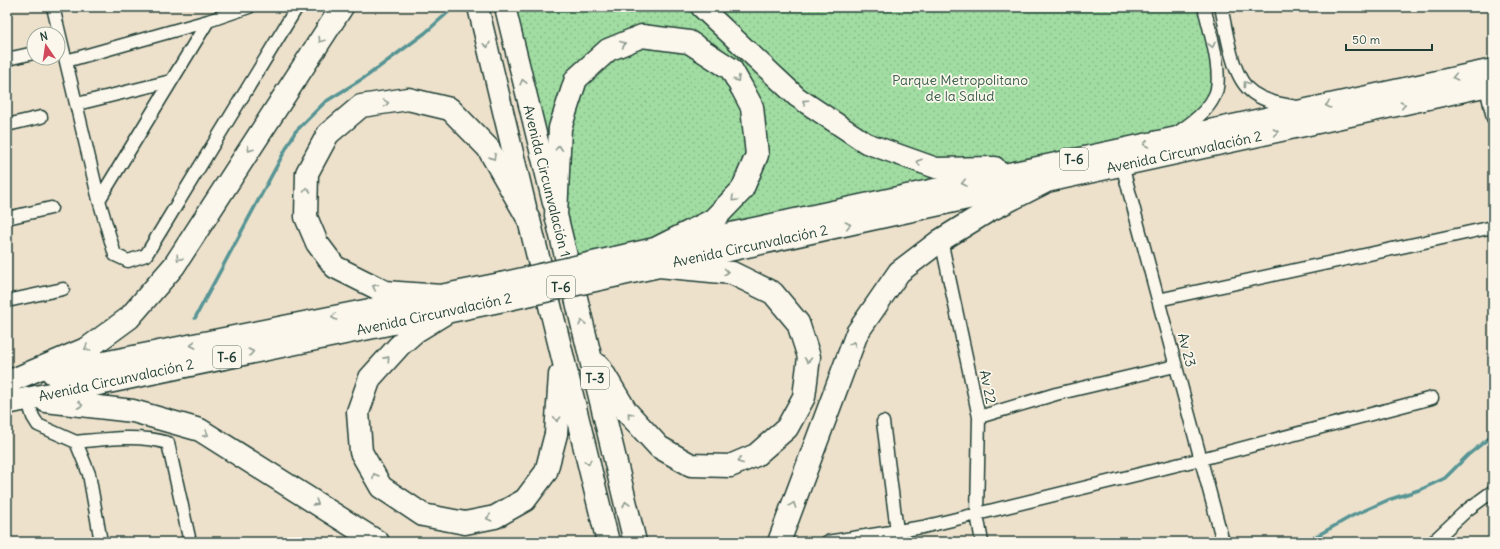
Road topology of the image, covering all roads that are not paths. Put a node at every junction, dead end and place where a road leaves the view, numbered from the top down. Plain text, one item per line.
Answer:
1 (53, 7) edge
2 (249, 7) edge
3 (297, 7) edge
4 (342, 7) edge
5 (478, 7) edge
6 (505, 7) edge
7 (701, 7) edge
8 (1204, 7) edge
9 (1221, 7) edge
10 (208, 22) junction
11 (58, 26) edge
12 (26, 55) edge
13 (7, 59) edge
14 (66, 61) joint
15 (1491, 80) edge
16 (171, 81) junction
17 (77, 104) junction
18 (1305, 109) junction
19 (41, 117) dead end
20 (1493, 118) edge
21 (7, 125) edge
22 (1166, 139) junction
23 (1122, 165) junction
24 (1042, 175) junction
25 (99, 200) junction
26 (51, 208) dead end
27 (556, 215) junction
28 (7, 218) edge
29 (529, 220) junction
30 (1493, 227) edge
31 (942, 240) junction
32 (657, 258) junction
33 (63, 289) dead end
34 (1158, 300) junction
35 (7, 301) edge
36 (444, 304) junction
37 (588, 348) junction
38 (561, 352) junction
39 (1175, 366) junction
40 (7, 382) edge
41 (1432, 398) dead end
42 (17, 400) edge
43 (979, 417) junction
44 (883, 422) dead end
45 (76, 442) junction
46 (1200, 459) junction
47 (1493, 491) edge
48 (977, 514) junction
49 (897, 531) junction
50 (102, 542) edge
51 (190, 542) edge
52 (378, 542) edge
53 (608, 542) edge
54 (635, 542) edge
55 (779, 542) edge
56 (827, 542) edge
57 (982, 542) edge
58 (1223, 542) edge
59 (1436, 542) edge

1 - 11 street
2 - 10 street
3 - 25 street
4 -> 40 highway
5 -> 29 main road, Avenida Circunvalación 1 / T-3
27 -> 6 main road, Avenida Circunvalación 1 / T-3
24 -> 7 main road
8 -> 22 street
18 -> 9 street
10 - 14 street
10 - 16 street
12 - 13 street
14 - 17 street
15 -> 18 main road, Avenida Circunvalación 2 / T-6
15 - 20 street
23 -> 15 main road, Avenida Circunvalación 2 / T-6
16 - 17 street
16 - 25 street
17 - 25 street
18 - 22 main road, Avenida Circunvalación 2 / T-6
19 - 21 street
22 -> 24 main road, Avenida Circunvalación 2 / T-6
23 - 24 main road, Avenida Circunvalación 2 / T-6
23 - 34 street, Av 23
24 - 31 highway
24 - 32 main road, Avenida Circunvalación 2 / T-6
26 - 28 street
27 -> 32 highway
37 -> 27 highway, Avenida Circunvalación 1 / T-3
36 -> 29 highway
29 - 38 highway, Avenida Circunvalación 1 / T-3
30 - 34 street
31 - 43 street, Av 22
55 -> 31 highway
32 - 36 highway, Avenida Circunvalación 2 / T-6, bridge
32 -> 37 highway
33 - 35 street
34 - 39 street, Av 23
38 -> 36 highway
36 -> 40 highway, Avenida Circunvalación 2 / T-6
42 -> 36 highway, Avenida Circunvalación 2 / T-6
54 -> 37 highway, Avenida Circunvalación 1 / T-3
38 -> 53 highway, Avenida Circunvalación 1 / T-3
39 - 43 street
39 - 46 street, Av 23
41 - 46 street
42 - 45 street
42 -> 52 highway
43 - 48 street, Av 22
44 - 49 street
45 - 50 street
45 - 51 street
46 - 48 street
46 - 58 street, Av 23
47 - 59 street
48 - 49 street
48 - 57 street, Av 22
49 - 56 street

